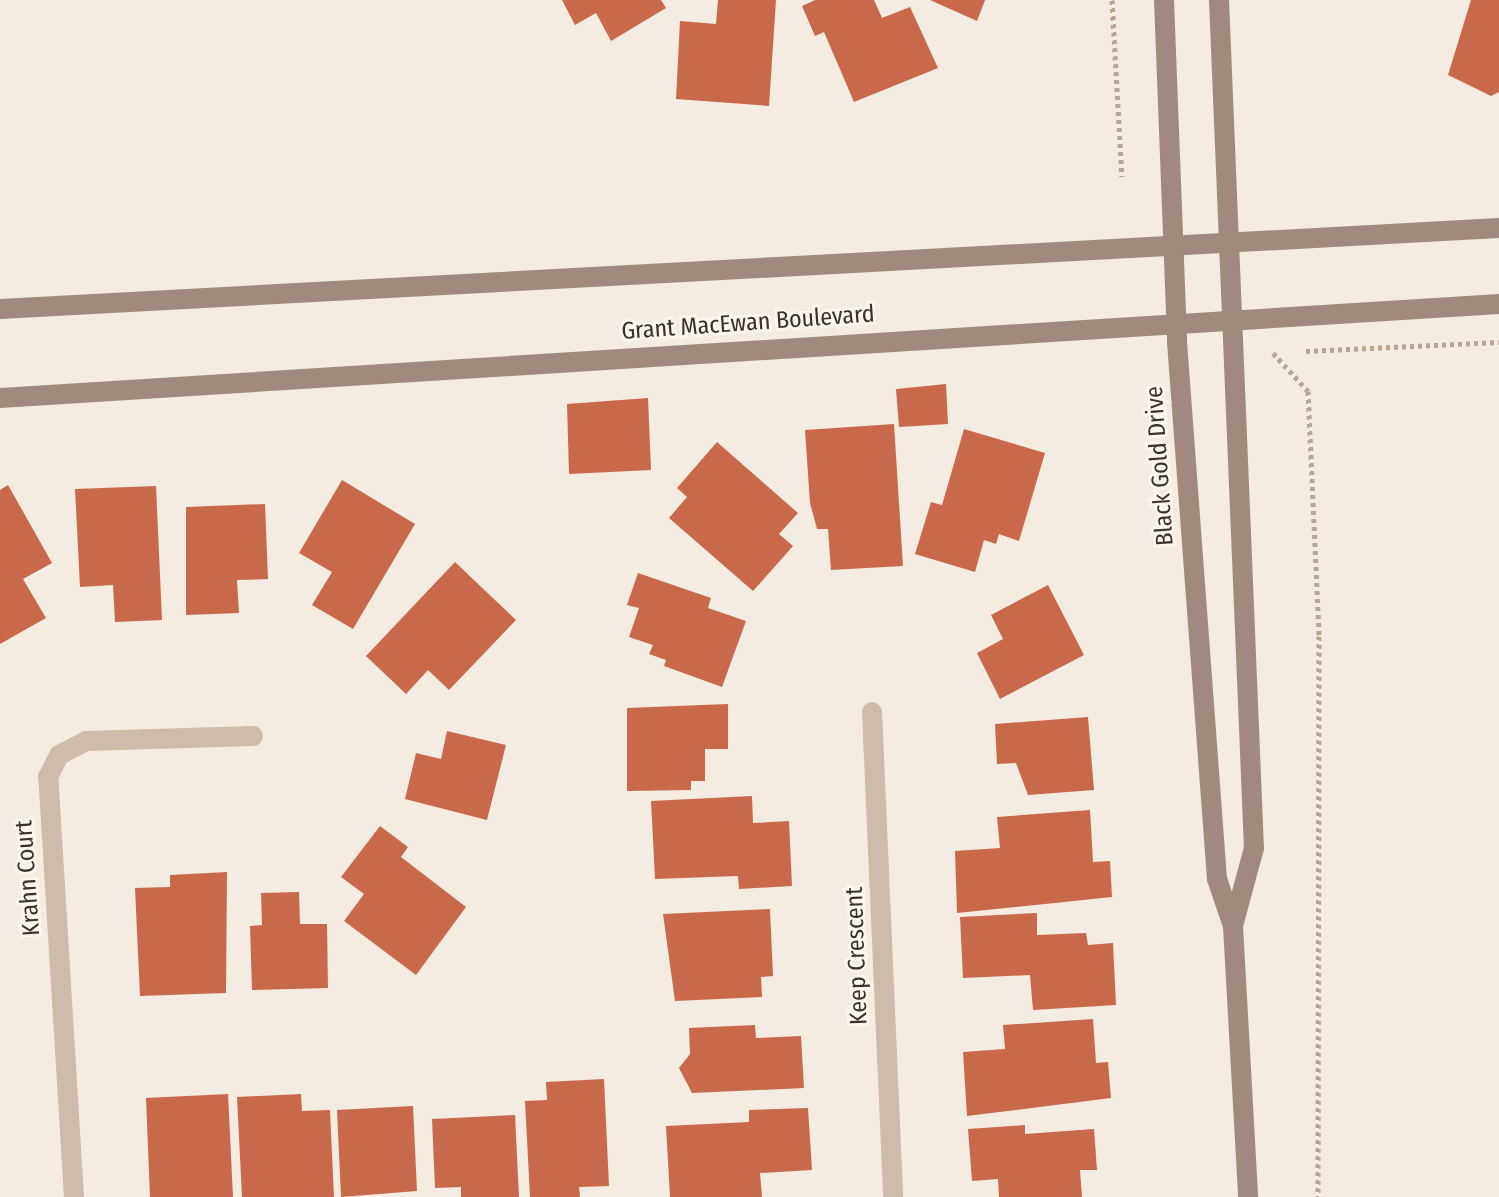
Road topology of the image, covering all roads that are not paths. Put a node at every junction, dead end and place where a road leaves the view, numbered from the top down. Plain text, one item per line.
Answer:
1 (1164, 0) edge
2 (1219, 0) edge
3 (1499, 228) edge
4 (1230, 239) junction
5 (1178, 243) junction
6 (1499, 304) edge
7 (0, 309) edge
8 (1231, 321) junction
9 (1179, 323) junction
10 (0, 398) edge
11 (872, 712) dead end
12 (253, 736) dead end
13 (1233, 926) junction
14 (74, 1197) edge
15 (893, 1197) edge
16 (1248, 1197) edge

1 - 5 main road, Black Gold Drive
2 - 4 main road, Black Gold Drive
3 - 4 main road
4 - 5 main road
4 - 8 main road, Black Gold Drive
5 - 7 main road
5 - 9 main road, Black Gold Drive
6 - 8 main road, Grant MacEwan Boulevard
8 - 9 main road, Grant MacEwan Boulevard
8 - 13 main road, Black Gold Drive
9 - 10 main road, Grant MacEwan Boulevard
9 - 13 main road, Black Gold Drive
11 - 15 street, Keep Crescent
12 - 14 street, Krahn Court
13 - 16 main road, Black Gold Drive

